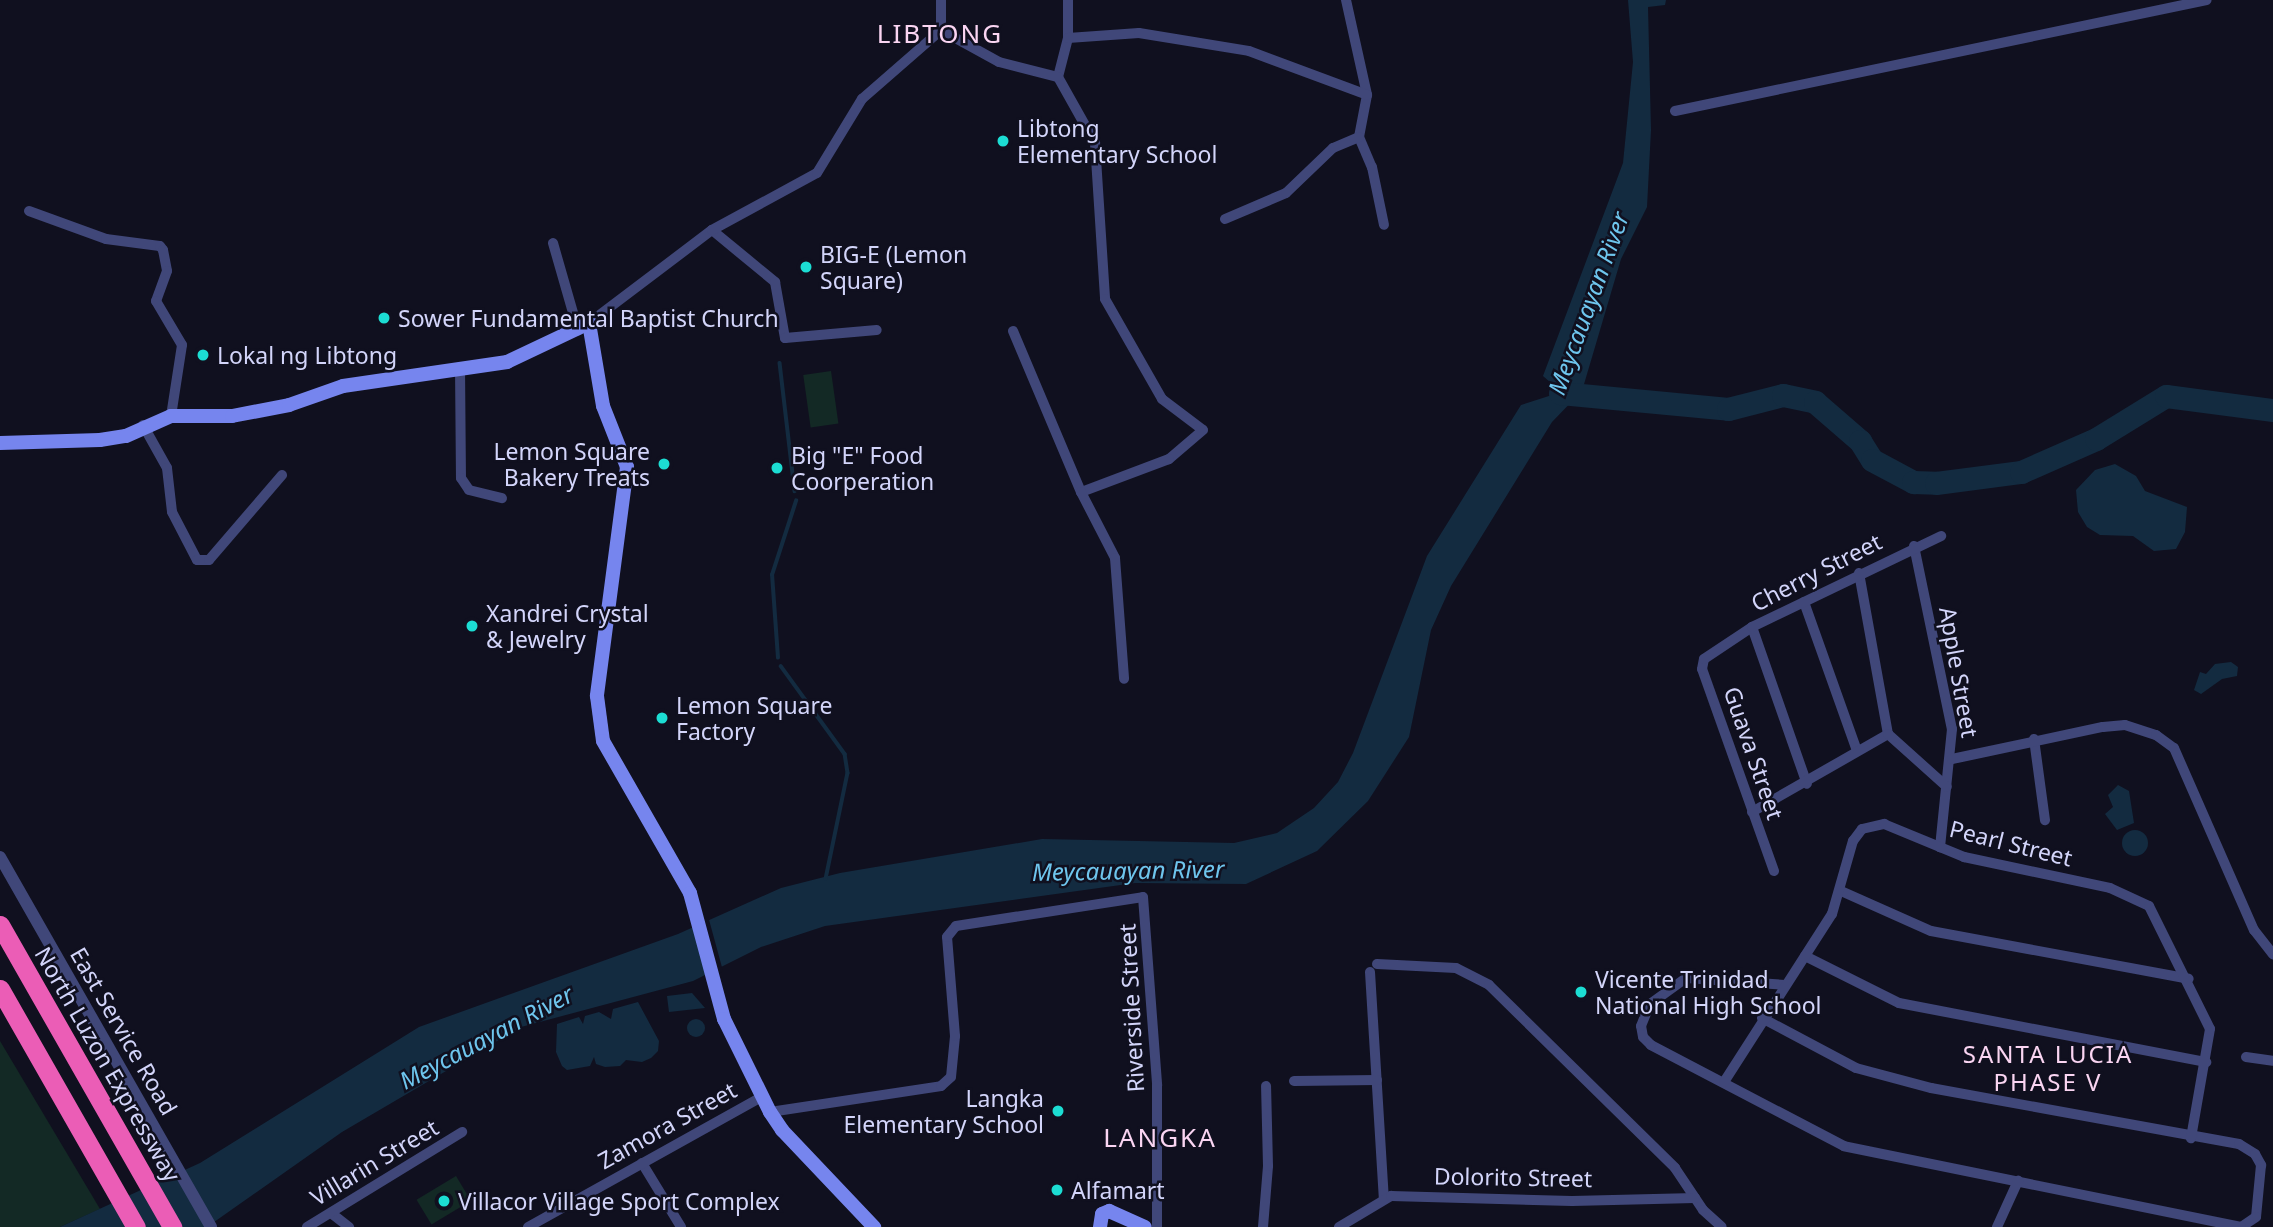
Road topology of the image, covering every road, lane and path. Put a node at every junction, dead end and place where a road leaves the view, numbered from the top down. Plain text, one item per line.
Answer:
1 (941, 0) edge
2 (1068, 0) edge
3 (1346, 0) edge
4 (2207, 0) edge
5 (941, 30) junction
6 (1068, 38) junction
7 (1058, 76) junction
8 (1367, 94) junction
9 (1675, 111) dead end
10 (1359, 137) junction
11 (29, 211) dead end
12 (1225, 219) dead end
13 (1384, 225) dead end
14 (712, 230) junction
15 (553, 243) dead end
16 (584, 326) junction
17 (877, 330) dead end
18 (1013, 331) dead end
19 (460, 367) junction
20 (171, 416) junction
21 (143, 425) junction
22 (0, 443) edge
23 (282, 475) dead end
24 (1081, 492) junction
25 (502, 498) dead end
26 (1941, 536) dead end
27 (1914, 546) junction
28 (1859, 573) junction
29 (1804, 602) junction
30 (1752, 627) junction
31 (1713, 652) joint
32 (1124, 679) dead end
33 (1888, 734) junction
34 (2034, 739) junction
35 (1857, 751) junction
36 (1952, 759) junction
37 (1807, 784) junction
38 (1947, 788) junction
39 (1752, 813) junction
40 (2045, 820) dead end
41 (1940, 847) junction
42 (0, 857) edge
43 (1774, 872) dead end
44 (1841, 891) junction
45 (0, 925) edge
46 (2273, 954) edge
47 (1805, 956) junction
48 (2189, 979) junction
49 (1785, 985) junction
50 (0, 989) edge
51 (1762, 1018) junction
52 (2246, 1057) dead end
53 (2273, 1061) edge
54 (2206, 1062) junction
55 (1377, 1080) junction
56 (1294, 1081) dead end
57 (1724, 1082) junction
58 (1266, 1086) dead end
59 (763, 1096) junction
60 (771, 1112) junction
61 (462, 1132) dead end
62 (2191, 1138) junction
63 (642, 1163) junction
64 (2018, 1181) junction
65 (1695, 1198) junction
66 (1384, 1199) junction
67 (331, 1213) junction
68 (136, 1227) edge
69 (172, 1227) edge
70 (211, 1227) edge
71 (307, 1227) edge
72 (349, 1227) edge
73 (528, 1227) edge
74 (681, 1227) edge
75 (874, 1227) edge
76 (1100, 1227) edge
77 (1145, 1227) edge
78 (1157, 1227) edge
79 (1263, 1227) edge
80 (1339, 1227) edge
81 (1722, 1227) edge
82 (1997, 1227) edge

1 - 5 street
2 - 6 street
3 - 8 street
4 - 9 street
5 - 7 street
5 - 14 street
6 - 7 street
6 - 8 street
7 - 24 street
8 - 10 street
10 - 12 street
10 - 13 street
11 - 20 street
14 - 16 street
14 - 17 street
15 - 16 street
16 - 19 main road
16 - 59 main road
18 - 24 street
19 - 20 main road
19 - 25 street
20 - 21 main road
21 - 22 main road
21 - 23 street
24 - 32 street
26 - 27 street, Cherry Street
27 - 28 street, Cherry Street
27 - 36 street, Apple Street
28 - 29 street, Cherry Street
28 - 33 street
29 - 30 street, Cherry Street
29 - 35 street
30 - 31 street, Cherry Street
30 - 37 street
31 - 39 street, Guava Street
33 - 35 street
33 - 38 street
34 - 36 street
34 - 40 street
34 - 46 street
35 - 37 street
36 - 38 street, Apple Street
37 - 39 street
38 - 41 street, Apple Street
39 - 43 street, Guava Street
41 - 44 street, Pearl Street
41 - 48 street, Pearl Street
42 - 70 street, East Service Road
44 - 47 street, Pearl Street
44 - 48 street
45 - 69 highway, North Luzon Expressway
47 - 49 street, Pearl Street
47 - 54 street
48 - 54 street, Pearl Street
49 - 51 street, Pearl Street
49 - 57 street
50 - 68 highway
51 - 57 street, Pearl Street
51 - 62 street
52 - 53 street
54 - 62 street, Pearl Street
55 - 56 street
55 - 65 street
55 - 66 street
57 - 64 street
58 - 79 street
59 - 60 main road
59 - 63 street, Zamora Street
60 - 75 main road
60 - 78 street, Riverside Street
61 - 67 street, Villarin Street
62 - 64 street
63 - 73 street, Zamora Street
63 - 74 street
64 - 82 street
65 - 66 street, Dolorito Street
65 - 81 street
66 - 80 street
67 - 71 street, Villarin Street
67 - 72 street
76 - 77 main road

